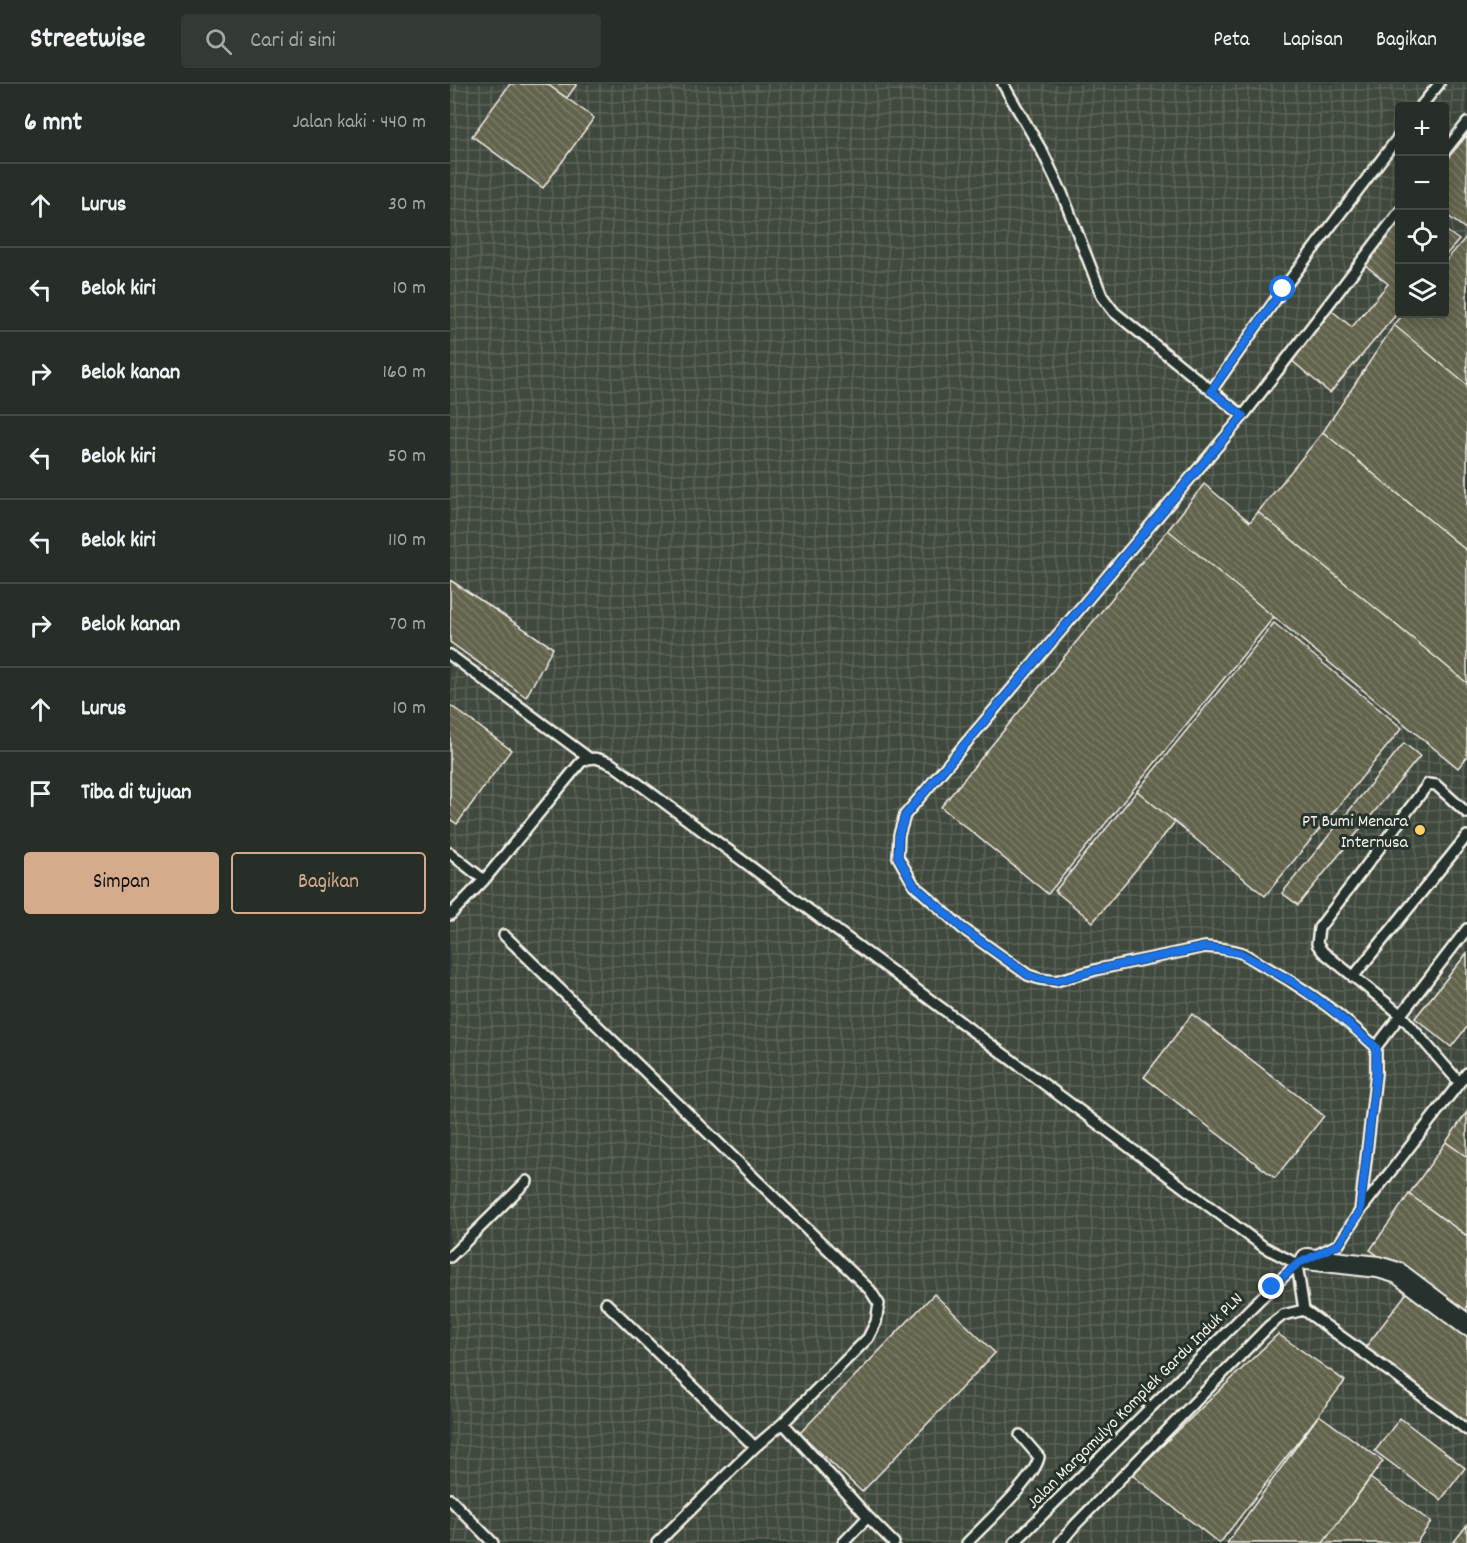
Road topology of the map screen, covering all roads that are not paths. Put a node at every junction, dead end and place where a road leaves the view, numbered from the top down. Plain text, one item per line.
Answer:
1 (1003, 84) edge
2 (1439, 84) edge
3 (1424, 102) edge
4 (1467, 123) edge
5 (1395, 142) edge
6 (1449, 146) edge
7 (1395, 218) edge
8 (1211, 391) junction
9 (1243, 416) junction
10 (450, 655) edge
11 (589, 758) junction
12 (1467, 813) edge
13 (1467, 836) edge
14 (450, 854) edge
15 (484, 880) junction
16 (450, 915) edge
17 (1467, 929) edge
18 (504, 935) dead end
19 (1353, 977) junction
20 (1400, 1014) junction
21 (1376, 1047) junction
22 (1467, 1073) edge
23 (1459, 1082) junction
24 (527, 1181) dead end
25 (1360, 1211) junction
26 (450, 1257) edge
27 (1302, 1262) junction
28 (606, 1303) dead end
29 (1304, 1310) junction
30 (1467, 1325) edge
31 (783, 1423) junction
32 (1467, 1430) edge
33 (1020, 1435) dead end
34 (755, 1447) junction
35 (450, 1499) edge
36 (868, 1517) junction
37 (493, 1543) edge
38 (657, 1543) edge
39 (843, 1543) edge
40 (894, 1543) edge
41 (967, 1543) edge
42 (1014, 1543) edge
43 (1060, 1543) edge

1 - 8 lane
2 - 3 lane
4 - 6 lane
5 - 8 lane
7 - 9 lane
8 - 9 lane
9 - 21 lane
10 - 11 lane
11 - 15 lane
11 - 27 lane
12 - 19 lane
13 - 19 lane
14 - 15 lane
15 - 16 lane
17 - 20 lane
18 - 31 lane
19 - 20 lane
20 - 21 lane
20 - 23 lane
21 - 25 lane
22 - 23 lane, Jalan Margomulyo Komplek Gardu Induk PLN
23 - 25 lane, Jalan Margomulyo Komplek Gardu Induk PLN
24 - 26 lane
25 - 27 lane, Jalan Margomulyo Komplek Gardu Induk PLN
27 - 29 lane
27 - 30 street
27 - 42 lane, Jalan Margomulyo Komplek Gardu Induk PLN
28 - 34 lane
29 - 32 lane
29 - 43 lane
31 - 34 lane
31 - 36 lane
33 - 41 lane
34 - 38 lane
35 - 37 lane
36 - 39 lane
36 - 40 lane

